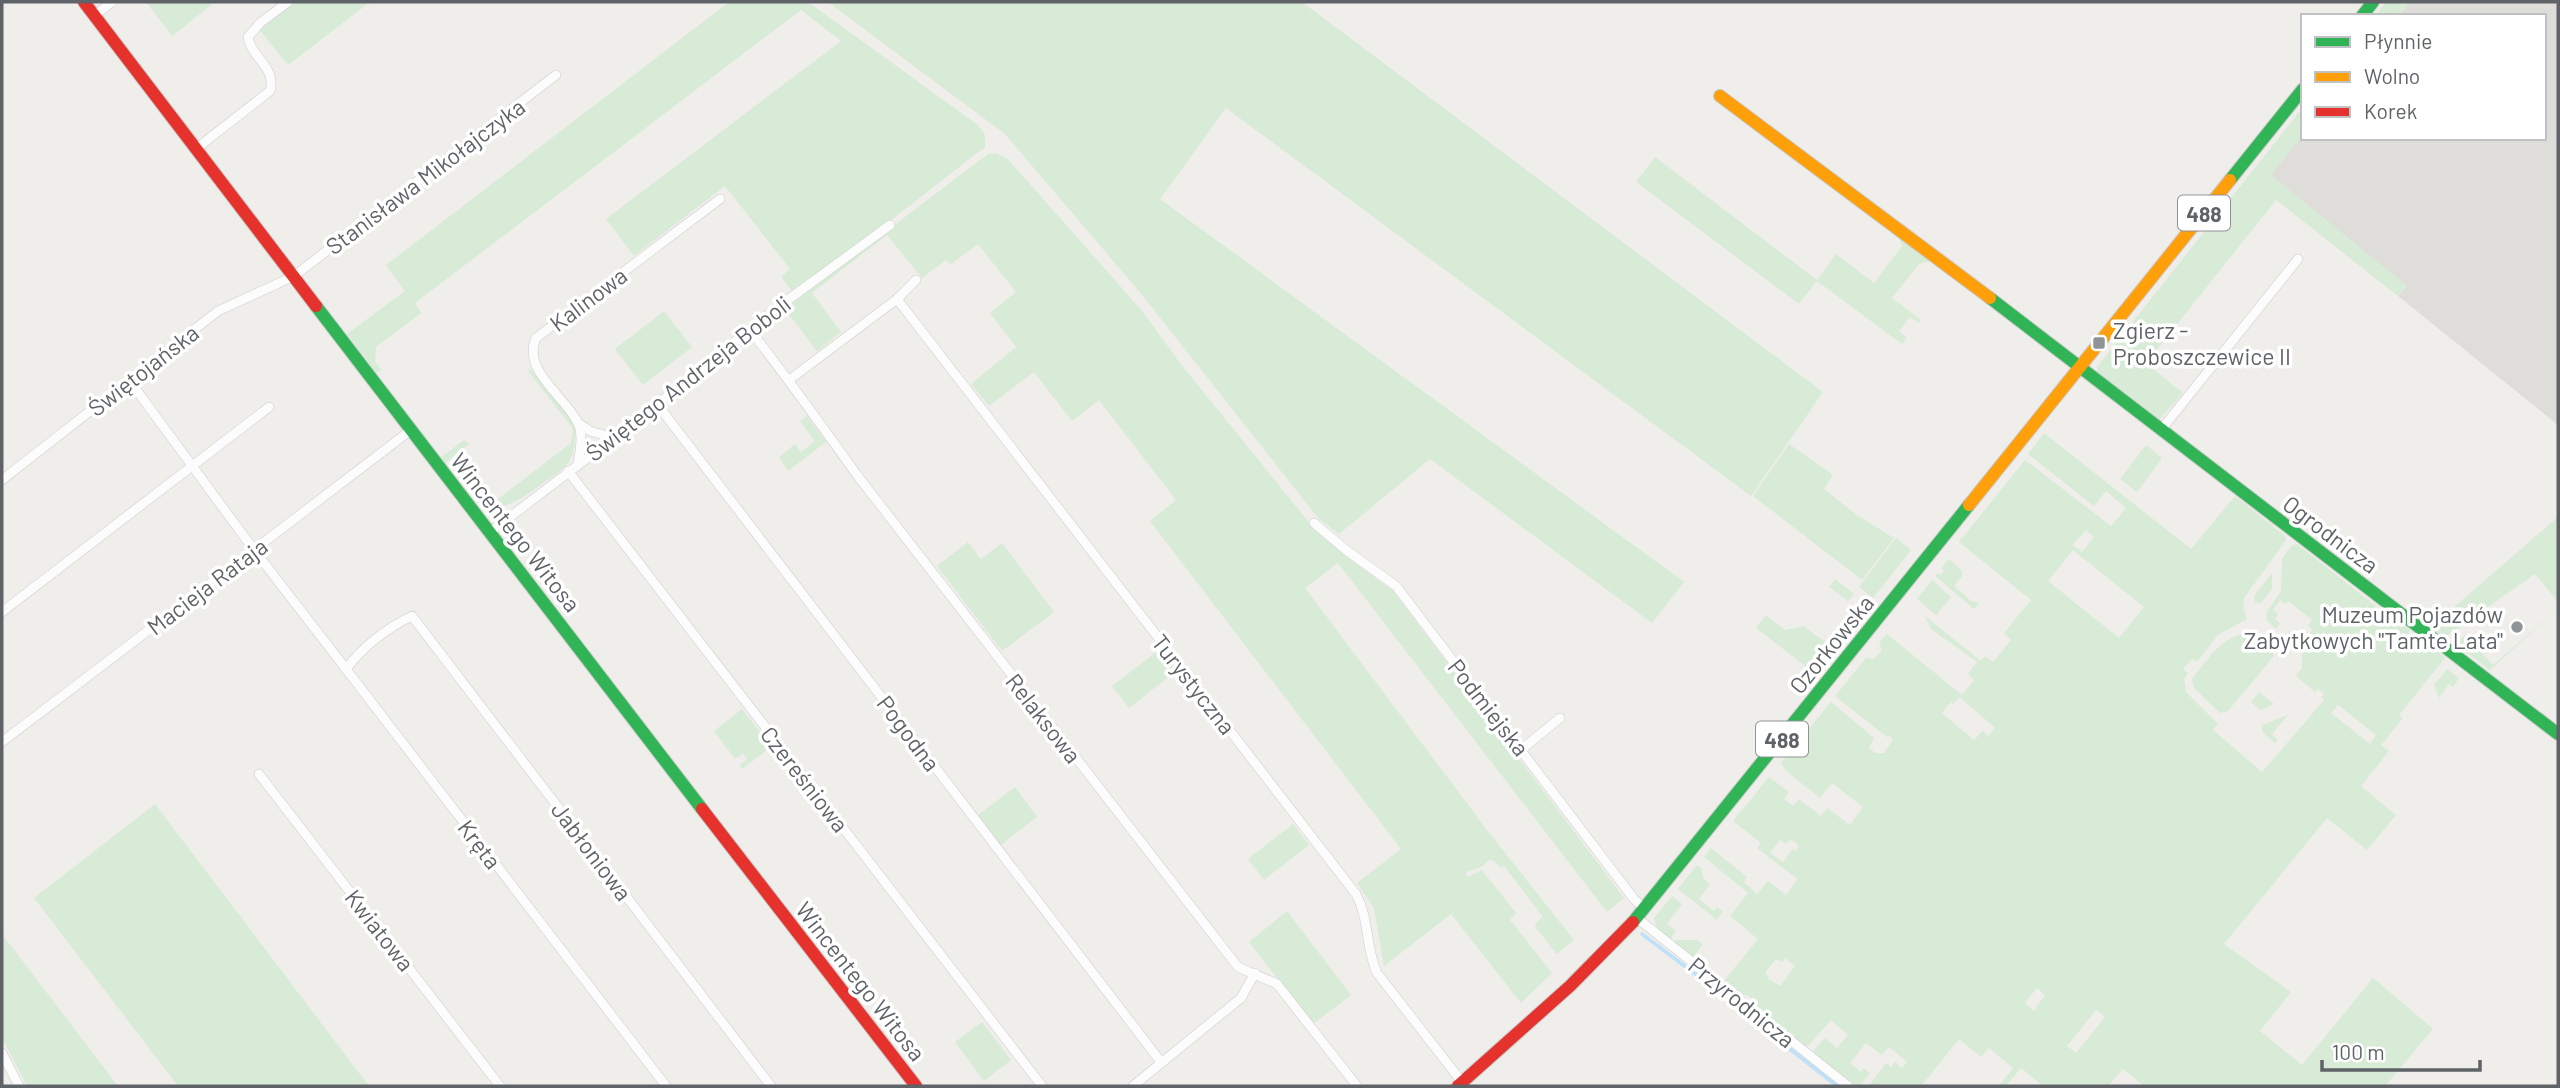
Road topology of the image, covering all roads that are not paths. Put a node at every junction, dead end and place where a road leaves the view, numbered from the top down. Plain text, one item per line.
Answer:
1 (83, 2) edge
2 (112, 2) edge
3 (288, 2) edge
4 (94, 16) junction
5 (555, 75) dead end
6 (2301, 91) edge
7 (1720, 96) dead end
8 (197, 148) junction
9 (720, 199) dead end
10 (890, 225) dead end
11 (2298, 259) dead end
12 (294, 276) junction
13 (916, 280) dead end
14 (897, 299) junction
15 (749, 330) junction
16 (2080, 367) junction
17 (129, 380) junction
18 (789, 380) junction
19 (657, 404) junction
20 (269, 407) dead end
21 (578, 422) junction
22 (411, 430) junction
23 (2161, 430) junction
24 (614, 438) junction
25 (578, 464) junction
26 (192, 466) junction
27 (568, 471) junction
28 (2, 480) edge
29 (1314, 523) dead end
30 (489, 533) junction
31 (254, 550) junction
32 (2, 612) edge
33 (346, 669) junction
34 (1560, 718) dead end
35 (2558, 734) edge
36 (2, 742) edge
37 (1522, 749) junction
38 (259, 774) dead end
39 (1641, 914) junction
40 (1255, 974) junction
41 (2, 1053) edge
42 (1161, 1062) junction
43 (1460, 1084) edge
44 (19, 1086) edge
45 (500, 1086) edge
46 (666, 1086) edge
47 (771, 1086) edge
48 (916, 1086) edge
49 (1042, 1086) edge
50 (1133, 1086) edge
51 (1357, 1086) edge
52 (1848, 1086) edge

1 - 4 street, Wincentego Witosa
2 - 4 street
3 - 8 street
4 - 8 street, Wincentego Witosa
5 - 12 street, Stanisława Mikołajczyka
6 - 16 street, 488
7 - 16 street, Ogrodnicza
8 - 12 street, Wincentego Witosa
9 - 21 street, Kalinowa
10 - 15 street, Świętego Andrzeja Boboli
11 - 23 street
12 - 17 street, Świętojańska
12 - 22 street, Wincentego Witosa
13 - 14 street
14 - 18 street
14 - 43 street, Turystyczna
15 - 18 street, Relaksowa
15 - 19 street, Świętego Andrzeja Boboli
16 - 23 street, Ogrodnicza
16 - 39 street, Ozorkowska / 488
17 - 26 street, Kręta
17 - 28 street, Świętojańska
18 - 40 street, Relaksowa
19 - 24 street, Świętego Andrzeja Boboli
19 - 42 street, Pogodna
20 - 26 street
21 - 24 street, Kalinowa
21 - 25 street
22 - 30 street, Wincentego Witosa
22 - 31 street, Macieja Rataja
23 - 35 street, Ogrodnicza
24 - 25 street, Świętego Andrzeja Boboli
25 - 27 street, Świętego Andrzeja Boboli
26 - 31 street, Kręta
26 - 32 street
27 - 30 street, Świętego Andrzeja Boboli
27 - 49 street, Czereśniowa
29 - 37 street, Podmiejska
30 - 48 street, Wincentego Witosa
31 - 33 street, Kręta
31 - 36 street, Macieja Rataja
33 - 46 street, Kręta
33 - 47 street, Jabłoniowa
34 - 37 street
37 - 39 street, Podmiejska
38 - 45 street, Kwiatowa
39 - 43 street, Ozorkowska / 488
39 - 52 street, Przyrodnicza
40 - 42 street
40 - 51 street, Relaksowa
41 - 44 street
42 - 50 street

